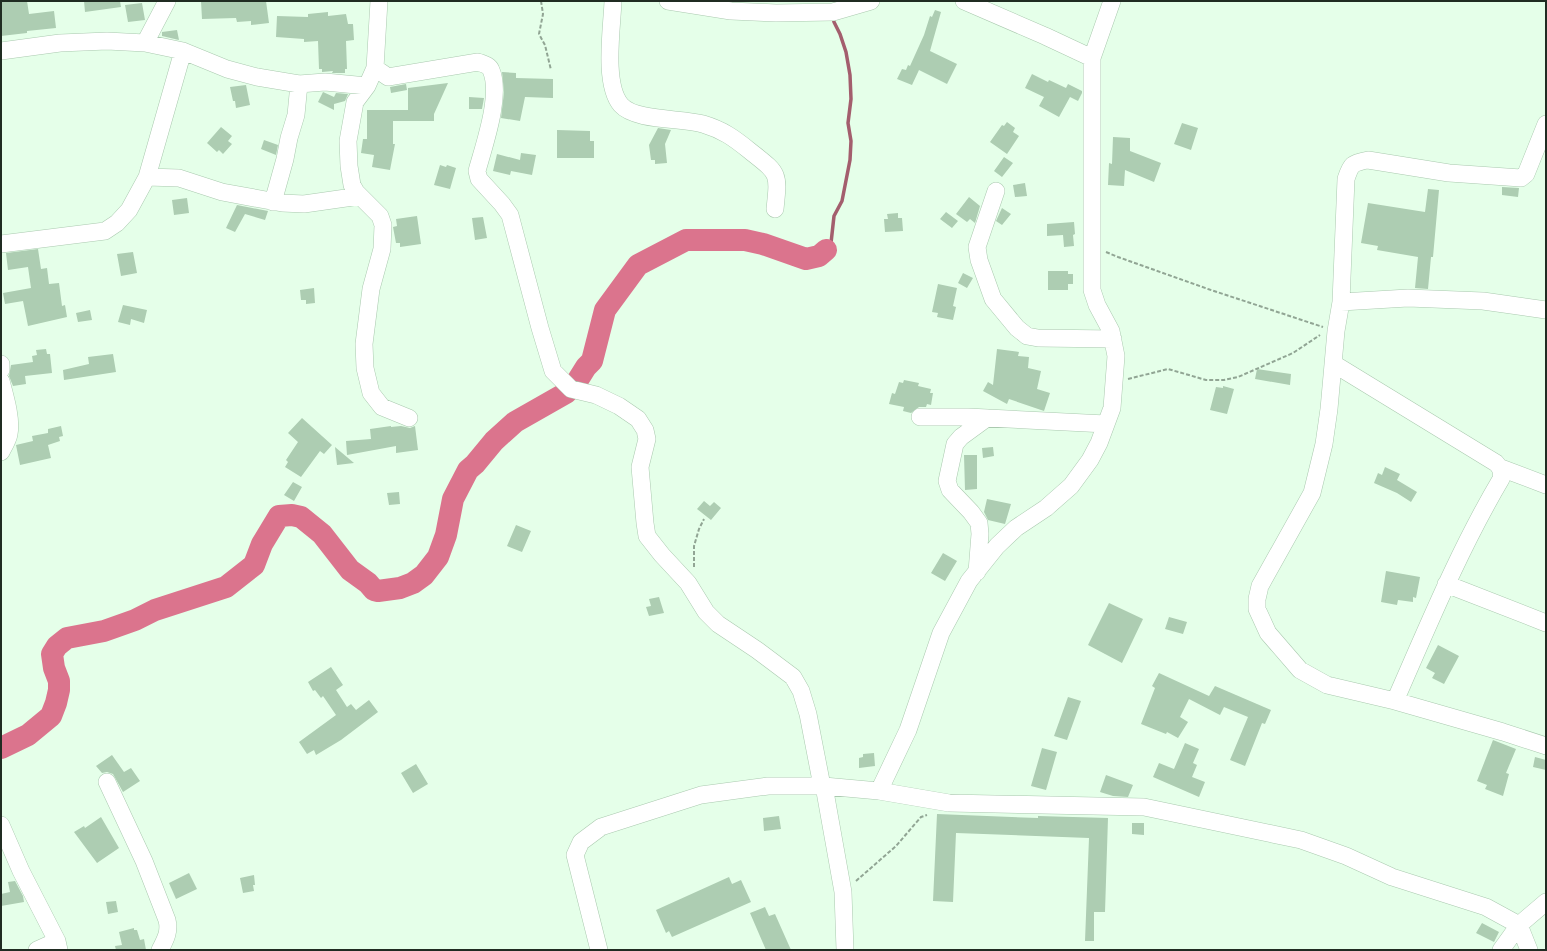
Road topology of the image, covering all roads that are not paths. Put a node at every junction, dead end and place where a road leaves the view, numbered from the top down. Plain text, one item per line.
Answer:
1 (167, 1) edge
2 (379, 1) edge
3 (613, 1) edge
4 (668, 1) edge
5 (871, 1) edge
6 (964, 1) edge
7 (1112, 1) edge
8 (145, 43) junction
9 (1, 50) edge
10 (183, 51) junction
11 (1092, 58) junction
12 (375, 68) junction
13 (299, 84) junction
14 (367, 86) junction
15 (1546, 124) edge
16 (146, 177) junction
17 (996, 191) dead end
18 (360, 196) junction
19 (273, 202) junction
20 (775, 209) dead end
21 (1, 244) edge
22 (1341, 302) junction
23 (1546, 310) edge
24 (1113, 339) junction
25 (1, 364) edge
26 (1334, 364) junction
27 (1, 370) edge
28 (1, 381) edge
29 (920, 417) dead end
30 (409, 418) dead end
31 (988, 418) junction
32 (1106, 424) junction
33 (1, 452) edge
34 (1501, 468) junction
35 (1546, 485) edge
36 (977, 572) junction
37 (1446, 584) junction
38 (1546, 623) edge
39 (1395, 701) junction
40 (1546, 746) edge
41 (107, 782) dead end
42 (823, 786) junction
43 (879, 791) junction
44 (1, 824) edge
45 (1546, 902) edge
46 (1519, 925) junction
47 (58, 946) edge
48 (37, 950) edge
49 (160, 950) edge
50 (599, 950) edge
51 (845, 950) edge
52 (1502, 950) edge
53 (1528, 950) edge

1 - 8 street
2 - 12 street
3 - 20 street
4 - 5 street
6 - 11 street
7 - 11 street
8 - 9 street
8 - 10 street
10 - 13 street
10 - 16 street
11 - 24 street
12 - 14 street
12 - 42 street
13 - 14 street
13 - 19 street
14 - 18 street
15 - 22 street
16 - 19 street
16 - 21 street
17 - 24 street
18 - 19 street
18 - 30 street
22 - 23 street
22 - 26 street
24 - 32 street
25 - 27 street
26 - 34 street
26 - 39 street
28 - 33 street
29 - 31 street
31 - 32 street
31 - 36 street
32 - 36 street
34 - 35 street
34 - 37 street
36 - 43 street
37 - 38 street
37 - 39 street
39 - 40 street
41 - 49 street
42 - 43 street
42 - 50 street
42 - 51 street
43 - 46 street
44 - 47 street
45 - 46 street
46 - 52 street
46 - 53 street
47 - 48 street

